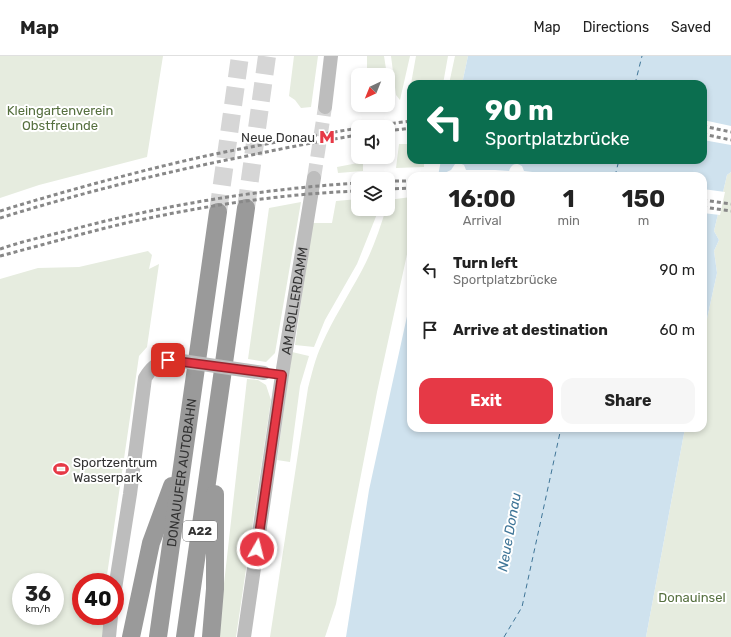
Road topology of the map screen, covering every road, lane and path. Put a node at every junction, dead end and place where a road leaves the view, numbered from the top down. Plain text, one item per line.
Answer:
1 (332, 56) edge
2 (325, 106) tunnel mouth
3 (314, 178) tunnel mouth
4 (246, 208) tunnel mouth
5 (218, 212) tunnel mouth
6 (282, 375) junction
7 (215, 425) junction
8 (184, 453) junction
9 (118, 573) edge
10 (110, 625) edge
11 (109, 637) edge
12 (131, 637) edge
13 (158, 637) edge
14 (185, 637) edge
15 (211, 637) edge
16 (244, 637) edge

1 - 2 street
3 - 6 street, AM ROLLERDAMM
4 - 7 highway, DONAUUFER AUTOBAHN / A22
5 - 8 highway, DONAUUFER AUTOBAHN / A22
6 - 9 street, bridge
6 - 16 street, AM ROLLERDAMM
7 - 14 highway, DONAUUFER AUTOBAHN / A22
7 - 15 highway
8 - 12 highway
8 - 13 highway, DONAUUFER AUTOBAHN / A22
10 - 11 street

